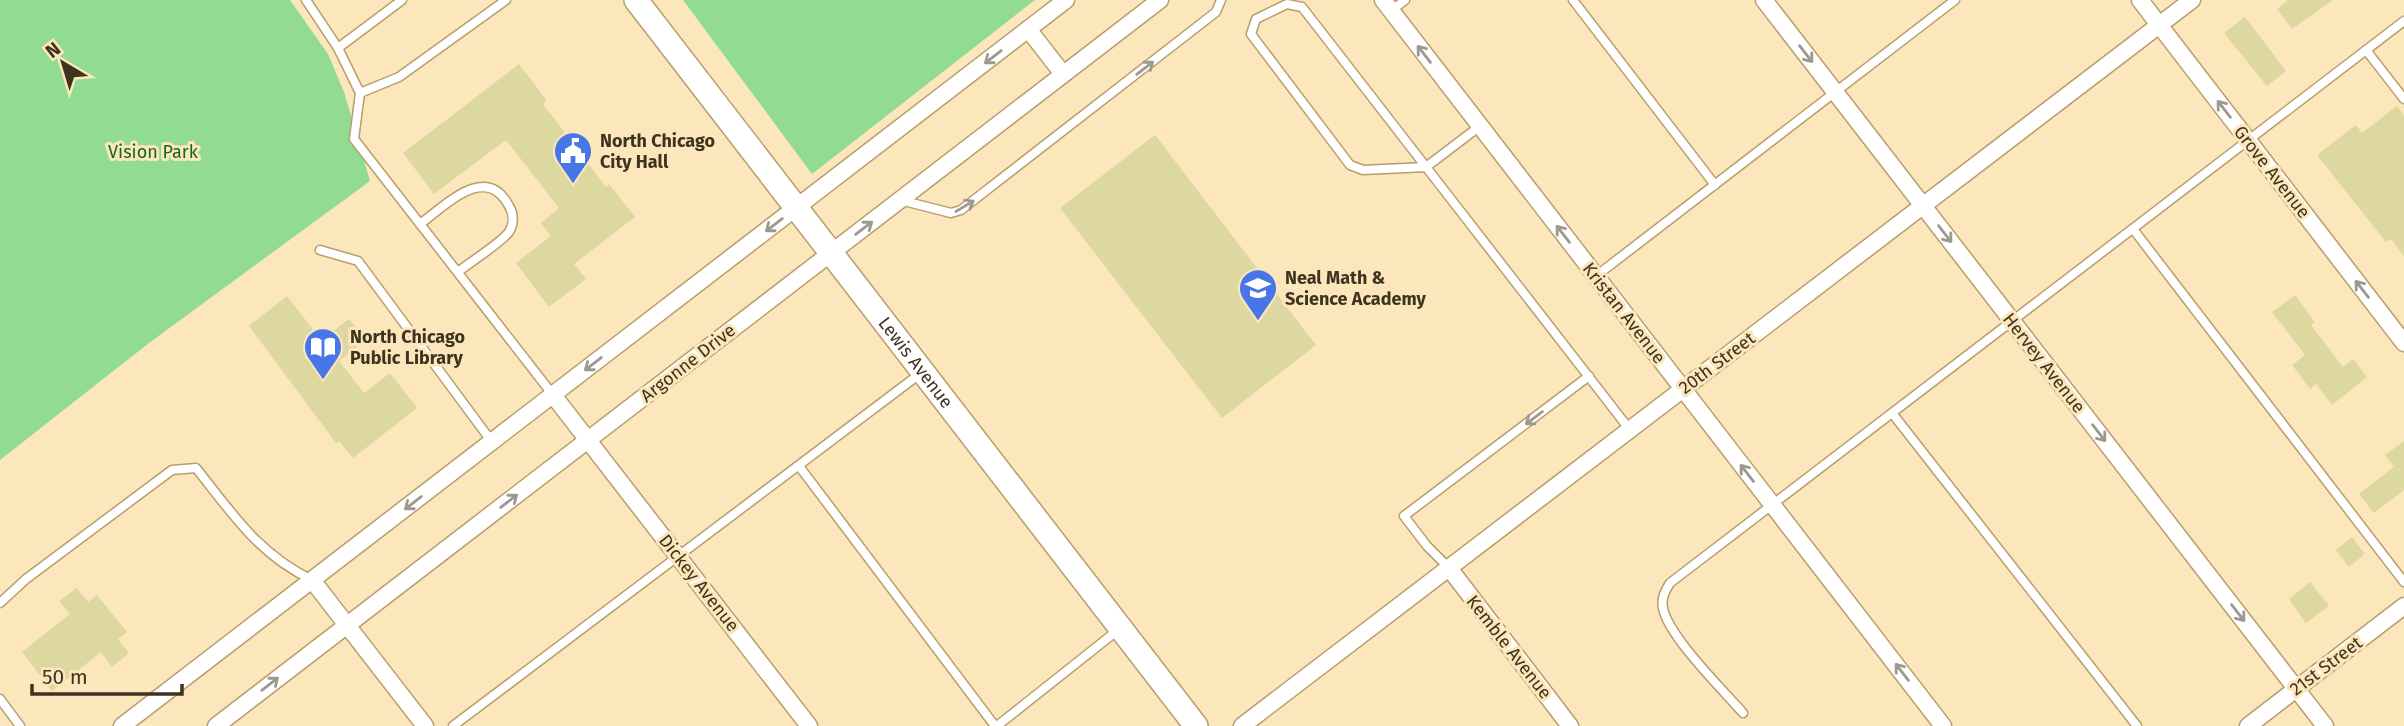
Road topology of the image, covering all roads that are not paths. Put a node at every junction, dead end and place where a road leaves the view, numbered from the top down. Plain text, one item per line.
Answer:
1 (306, 0) edge
2 (402, 0) edge
3 (506, 0) edge
4 (636, 0) edge
5 (1066, 0) edge
6 (1160, 0) edge
7 (1221, 0) edge
8 (1405, 0) edge
9 (1573, 0) edge
10 (1764, 0) edge
11 (1954, 0) edge
12 (2140, 0) edge
13 (2192, 0) edge
14 (1387, 6) edge
15 (2404, 21) edge
16 (2159, 25) junction
17 (1028, 29) junction
18 (338, 48) junction
19 (2366, 50) junction
20 (1063, 74) junction
21 (1835, 92) junction
22 (360, 93) junction
23 (2404, 99) edge
24 (1480, 126) junction
25 (2248, 141) junction
26 (1426, 167) junction
27 (1715, 185) junction
28 (900, 200) junction
29 (1923, 206) junction
30 (797, 208) junction
31 (420, 224) junction
32 (2133, 229) junction
33 (320, 250) dead end
34 (832, 253) junction
35 (457, 272) junction
36 (1596, 276) junction
37 (2012, 321) junction
38 (2404, 343) edge
39 (923, 372) junction
40 (1589, 376) junction
41 (1683, 389) junction
42 (553, 395) junction
43 (1892, 413) junction
44 (1630, 430) junction
45 (588, 440) junction
46 (492, 442) junction
47 (799, 466) junction
48 (1772, 505) junction
49 (678, 556) junction
50 (1449, 568) junction
51 (312, 580) junction
52 (2404, 582) edge
53 (0, 603) edge
54 (2404, 607) edge
55 (347, 625) junction
56 (1120, 628) junction
57 (2296, 689) junction
58 (0, 699) edge
59 (1743, 713) dead end
60 (20, 726) edge
61 (122, 726) edge
62 (216, 726) edge
63 (425, 726) edge
64 (453, 726) edge
65 (809, 726) edge
66 (996, 726) edge
67 (1196, 726) edge
68 (1242, 726) edge
69 (1570, 726) edge
70 (1943, 726) edge
71 (2137, 726) edge
72 (2248, 726) edge
73 (2325, 726) edge

1 - 18 lane
2 - 18 lane
3 - 22 lane
4 - 30 main road, Lewis Avenue
5 - 17 street
6 - 20 street, Argonne Drive
28 -> 7 lane
8 - 14 lane
9 - 27 lane
10 -> 21 street, Hervey Avenue
11 - 21 lane
12 - 16 street, Grove Avenue
13 - 16 street, 20th Street
24 -> 14 street, Kristan Avenue
15 - 19 lane
25 -> 16 street, Grove Avenue
16 - 29 street, 20th Street
17 - 20 street
17 -> 30 street
18 - 22 lane
19 - 23 lane
19 - 25 lane
20 - 28 street, Argonne Drive
21 - 27 lane
21 - 29 street, Hervey Avenue
22 - 31 lane
24 - 26 lane
36 -> 24 street, Kristan Avenue
25 - 32 lane
38 -> 25 street, Grove Avenue
26 - 26 lane
26 - 40 lane
27 - 36 lane
34 -> 28 street, Argonne Drive
29 -> 37 street, Hervey Avenue
29 - 41 street, 20th Street
30 - 34 main road, Lewis Avenue
30 -> 42 street
31 - 35 lane
31 - 35 lane
32 - 37 lane
32 - 52 lane
33 - 46 lane
34 - 39 main road, Lewis Avenue
34 - 45 street, Argonne Drive
35 - 42 lane
36 - 41 street, Kristan Avenue
37 - 43 lane
37 -> 57 street, Hervey Avenue
39 - 47 lane
39 - 56 main road, Lewis Avenue
40 - 44 lane
40 -> 50 lane
41 - 44 street, 20th Street
48 -> 41 street, Kristan Avenue
42 - 45 street, Dickey Avenue
42 - 46 street
43 - 48 lane
43 - 71 lane
44 - 50 street, 20th Street
45 - 49 street, Dickey Avenue
55 -> 45 street, Argonne Drive
46 -> 51 street
47 - 49 lane
47 - 66 lane
48 - 59 lane
70 -> 48 street, Kristan Avenue
49 - 64 lane
49 - 65 street, Dickey Avenue
50 - 68 street, 20th Street
50 - 69 street, Kemble Avenue
51 - 53 lane
51 - 55 street
51 - 61 street
54 - 57 street, 21st Street
62 -> 55 street, Argonne Drive
55 - 63 street
56 - 66 lane
56 - 67 main road, Lewis Avenue
57 - 72 street, 21st Street
57 - 73 street, Hervey Avenue
58 - 60 lane

